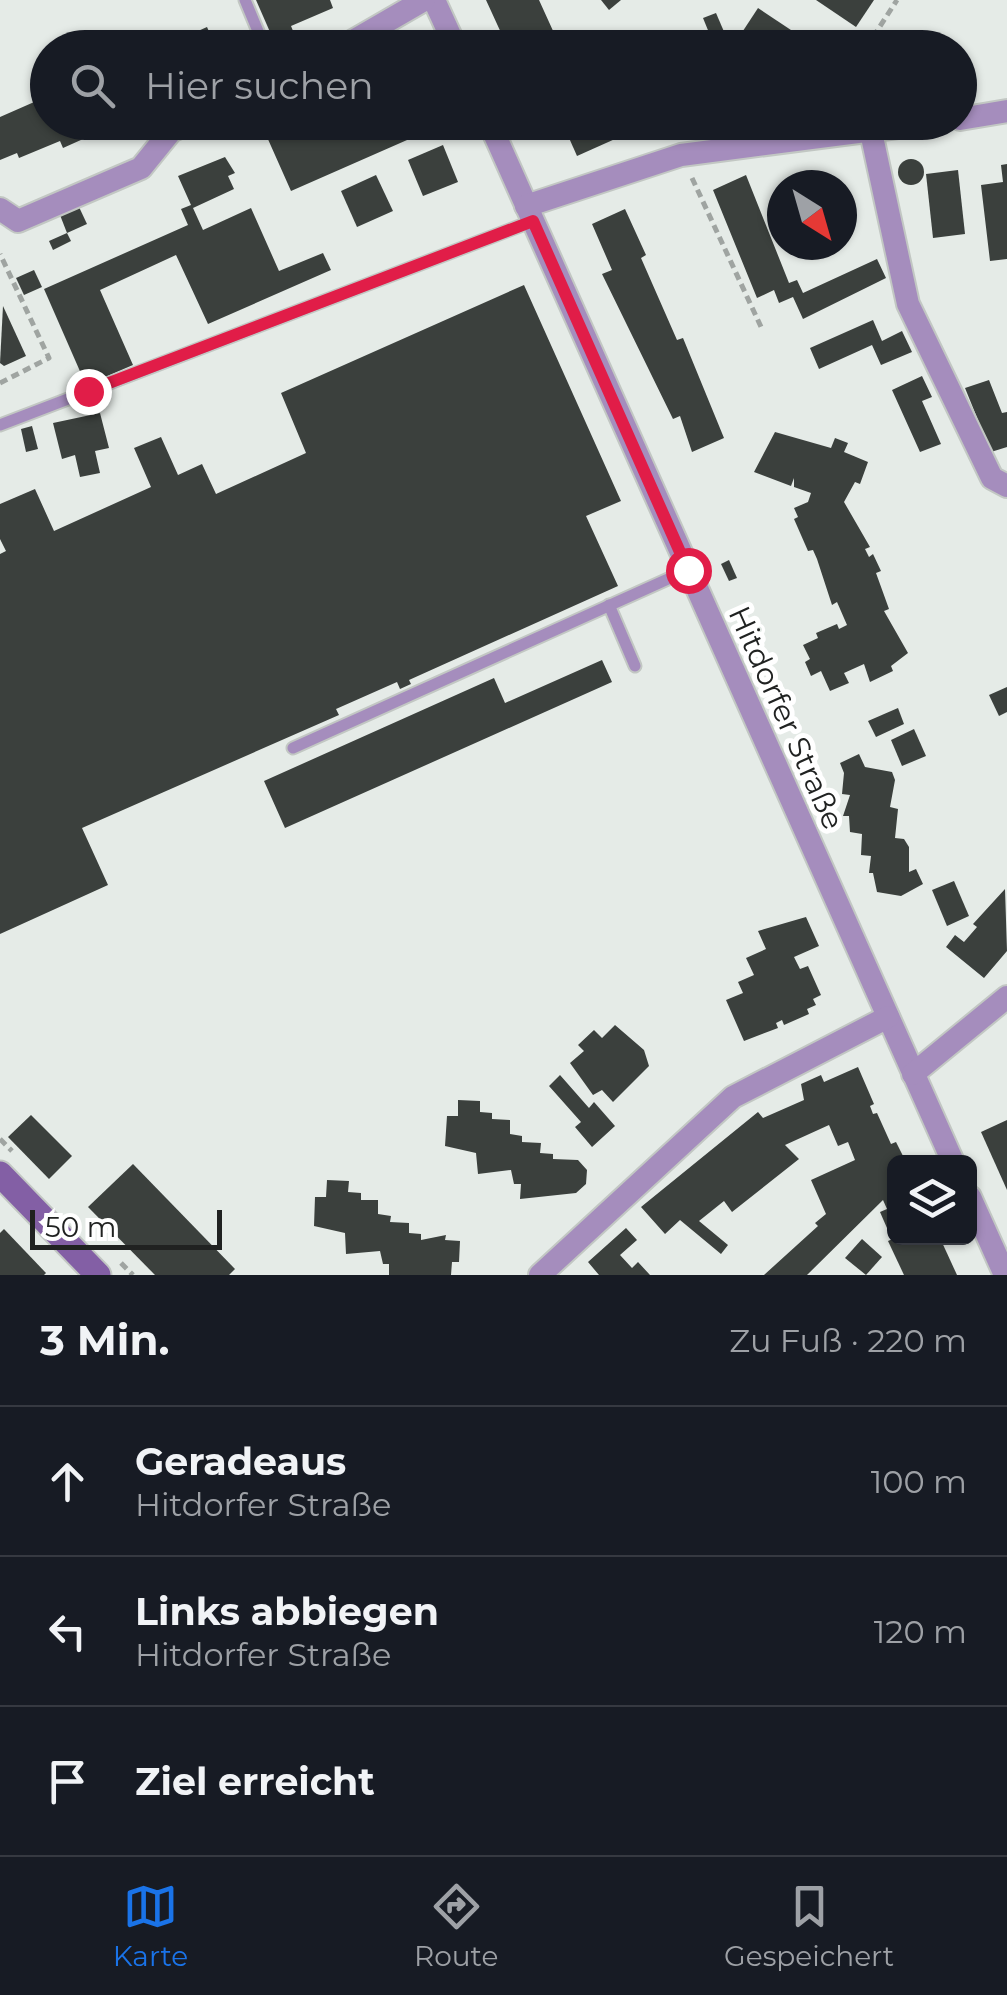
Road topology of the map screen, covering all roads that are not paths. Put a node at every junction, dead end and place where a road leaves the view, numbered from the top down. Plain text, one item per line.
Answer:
1 (245, 0) edge
2 (424, 0) edge
3 (434, 0) edge
4 (258, 30) edge
5 (372, 30) edge
6 (448, 30) edge
7 (1007, 111) edge
8 (977, 116) edge
9 (164, 140) edge
10 (497, 140) edge
11 (803, 140) edge
12 (874, 140) edge
13 (0, 209) edge
14 (530, 213) junction
15 (0, 425) edge
16 (1007, 486) edge
17 (688, 570) junction
18 (610, 605) junction
19 (635, 666) dead end
20 (292, 748) dead end
21 (1007, 997) edge
22 (888, 1017) junction
23 (914, 1074) junction
24 (951, 1155) edge
25 (0, 1174) edge
26 (977, 1213) edge
27 (98, 1275) edge
28 (540, 1275) edge
29 (1005, 1275) edge

1 - 4 lane
2 - 5 street
3 - 6 street
7 - 8 street
9 - 13 street
10 - 14 street, Hitdorfer Straße
11 - 14 street
12 - 16 street
14 - 15 lane
14 - 17 street, Hitdorfer Straße
17 - 18 lane
17 - 22 street, Hitdorfer Straße
18 - 19 lane
18 - 20 lane
21 - 23 street
22 - 23 street, Hitdorfer Straße
22 - 28 street
23 - 24 street, Hitdorfer Straße
25 - 27 main road
26 - 29 street

